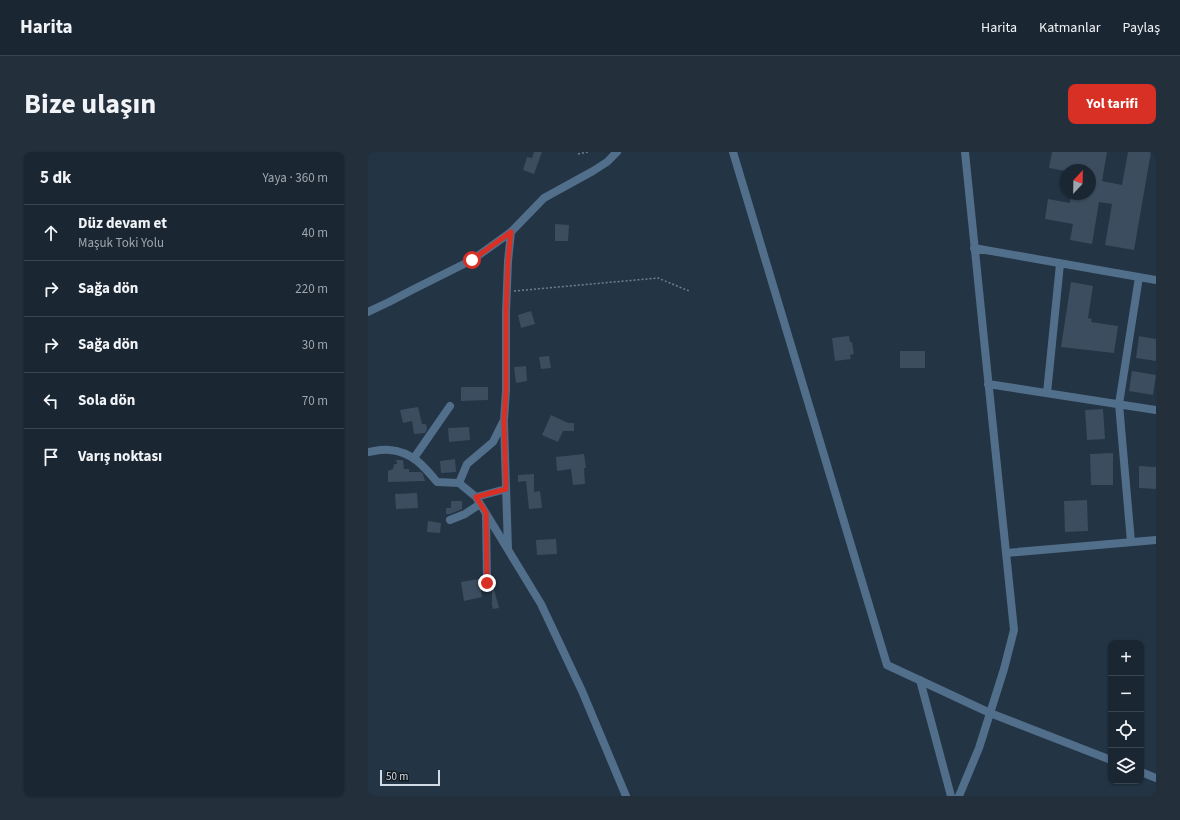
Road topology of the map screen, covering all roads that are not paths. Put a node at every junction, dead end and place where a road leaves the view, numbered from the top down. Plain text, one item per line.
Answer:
1 (617, 152) edge
2 (733, 152) edge
3 (965, 152) edge
4 (511, 232) junction
5 (974, 248) junction
6 (1060, 264) junction
7 (1140, 277) junction
8 (1156, 280) edge
9 (368, 312) edge
10 (988, 384) junction
11 (1047, 393) junction
12 (1119, 404) junction
13 (450, 406) dead end
14 (1156, 410) edge
15 (504, 420) junction
16 (368, 452) edge
17 (414, 458) junction
18 (459, 483) junction
19 (506, 489) junction
20 (478, 500) junction
21 (486, 513) junction
22 (450, 520) dead end
23 (1156, 540) edge
24 (1131, 542) junction
25 (508, 550) junction
26 (1006, 553) junction
27 (487, 583) dead end
28 (920, 680) junction
29 (990, 713) junction
30 (1108, 759) edge
31 (1144, 773) edge
32 (1156, 778) edge
33 (626, 796) edge
34 (951, 796) edge
35 (959, 796) edge

1 - 4 street
2 - 28 street
3 - 5 street
4 - 9 street
4 - 15 street
5 - 6 street
5 - 10 street
6 - 7 street
6 - 11 street
7 - 8 street
7 - 12 street
10 - 11 street
10 - 26 street
11 - 12 street
12 - 14 street
12 - 24 street
13 - 17 street
15 - 18 street
15 - 19 street
16 - 17 street
17 - 18 street
18 - 20 street
19 - 20 street
19 - 25 street
20 - 21 street
20 - 22 street
21 - 25 street
21 - 27 street
23 - 24 street
24 - 26 street
25 - 33 street
26 - 29 street
28 - 29 street
28 - 34 street
29 - 30 street
29 - 35 street
31 - 32 street

